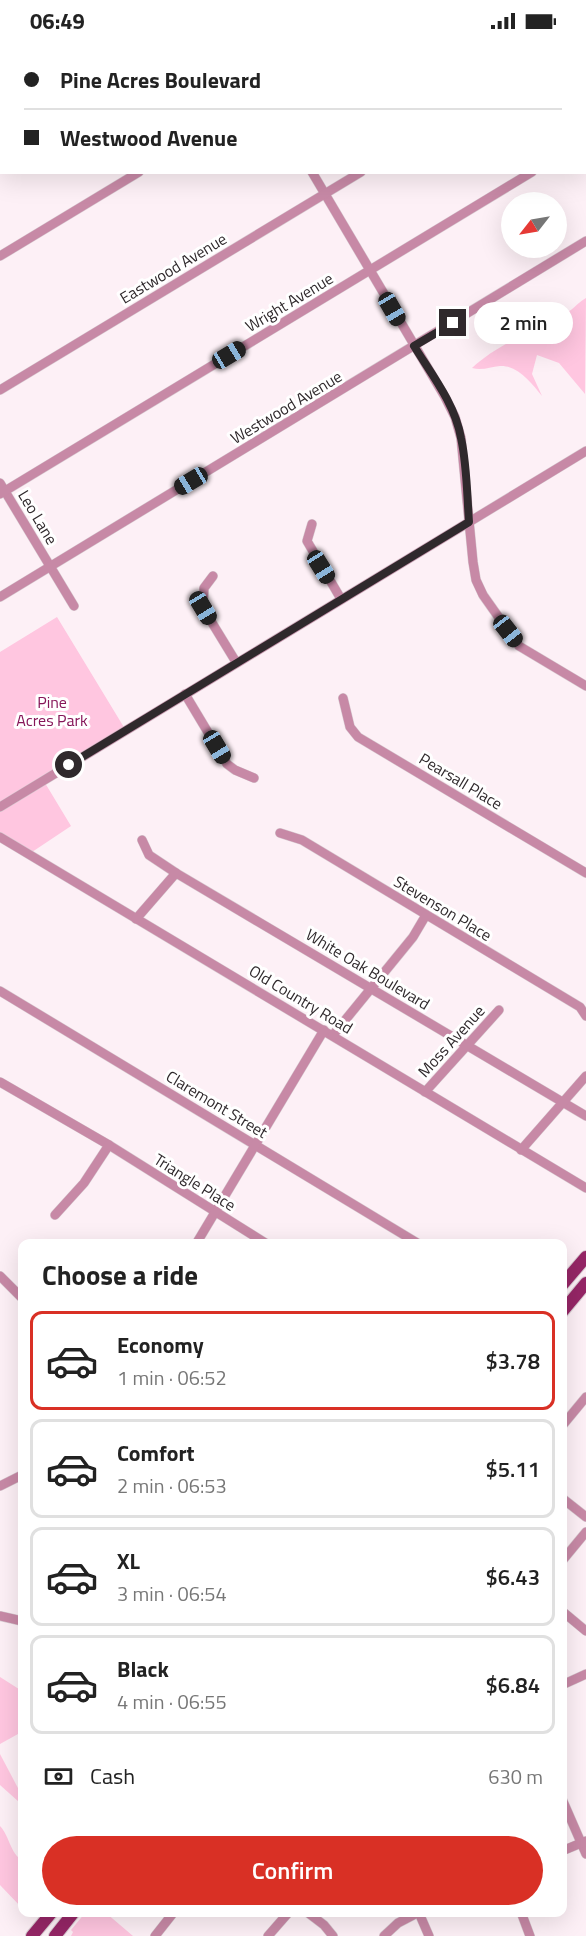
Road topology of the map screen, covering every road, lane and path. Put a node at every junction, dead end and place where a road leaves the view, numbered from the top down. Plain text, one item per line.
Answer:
1 (136, 174) edge
2 (313, 174) edge
3 (358, 174) edge
4 (529, 174) edge
5 (324, 195) junction
6 (586, 241) edge
7 (0, 256) edge
8 (370, 271) junction
9 (414, 346) junction
10 (0, 390) edge
11 (586, 451) edge
12 (2, 489) edge
13 (469, 522) junction
14 (312, 524) dead end
15 (50, 567) junction
16 (213, 576) dead end
17 (0, 597) edge
18 (341, 599) junction
19 (74, 606) dead end
20 (236, 662) junction
21 (586, 686) edge
22 (185, 694) junction
23 (343, 698) dead end
24 (254, 778) dead end
25 (0, 807) edge
26 (280, 833) dead end
27 (0, 837) edge
28 (142, 840) dead end
29 (176, 873) junction
30 (586, 873) edge
31 (426, 915) junction
32 (136, 919) junction
33 (370, 989) junction
34 (0, 991) edge
35 (499, 1010) dead end
36 (586, 1016) edge
37 (324, 1030) junction
38 (333, 1035) junction
39 (468, 1047) junction
40 (586, 1076) edge
41 (0, 1082) edge
42 (425, 1092) junction
43 (564, 1103) junction
44 (586, 1116) edge
45 (254, 1144) junction
46 (109, 1145) junction
47 (521, 1150) junction
48 (586, 1188) edge
49 (214, 1211) junction
50 (55, 1215) dead end
51 (199, 1239) edge
52 (259, 1239) edge
53 (411, 1239) edge
54 (586, 1257) edge
55 (0, 1276) edge
56 (567, 1279) edge
57 (585, 1286) edge
58 (18, 1294) edge
59 (567, 1306) edge
60 (586, 1397) edge
61 (567, 1420) edge
62 (18, 1477) edge
63 (0, 1486) edge
64 (567, 1502) edge
65 (586, 1517) edge
66 (586, 1532) edge
67 (567, 1555) edge
68 (567, 1615) edge
69 (0, 1616) edge
70 (18, 1620) edge
71 (586, 1631) edge
72 (586, 1674) edge
73 (567, 1683) edge
74 (567, 1809) edge
75 (584, 1842) edge
76 (567, 1849) edge
77 (586, 1854) edge
78 (47, 1917) edge
79 (70, 1917) edge
80 (170, 1917) edge
81 (285, 1917) edge
82 (314, 1917) edge
83 (409, 1917) edge
84 (421, 1917) edge
85 (522, 1917) edge
86 (32, 1936) edge
87 (55, 1936) edge
88 (155, 1936) edge
89 (268, 1936) edge
90 (333, 1936) edge
91 (384, 1936) edge
92 (429, 1936) edge
93 (530, 1936) edge

1 - 7 street
2 - 5 street
3 - 5 street, Eastwood Avenue
4 - 8 street, Wright Avenue
5 - 8 street
5 - 10 street, Eastwood Avenue
6 - 9 street, Westwood Avenue
8 - 9 street
8 - 12 street, Wright Avenue
9 - 13 street
9 - 15 street, Westwood Avenue
11 - 13 street
12 - 15 street, Leo Lane
13 - 18 street
13 - 21 street
14 - 18 street
15 - 17 street, Westwood Avenue
15 - 19 street, Leo Lane
16 - 20 street
18 - 20 street
20 - 22 street
22 - 24 street
22 - 25 street
23 - 30 street, Pearsall Place
26 - 31 street, Stevenson Place
27 - 32 street, Old Country Road
28 - 29 street, White Oak Boulevard
29 - 32 street
29 - 33 street, White Oak Boulevard
31 - 33 street
31 - 36 street, Stevenson Place
32 - 37 street, Old Country Road
33 - 38 street
33 - 39 street, White Oak Boulevard
34 - 45 street, Claremont Street
35 - 39 street, Moss Avenue
37 - 38 street, Old Country Road
37 - 45 street
38 - 42 street, Old Country Road
39 - 42 street, Moss Avenue
39 - 43 street, White Oak Boulevard
40 - 43 street
41 - 46 street, Triangle Place
42 - 47 street, Old Country Road
43 - 44 street, White Oak Boulevard
43 - 47 street
45 - 49 street
45 - 53 street, Claremont Street
46 - 49 street, Triangle Place
46 - 50 street
47 - 48 street, Old Country Road
49 - 51 street
49 - 52 street, Triangle Place
54 - 56 main road
55 - 58 street
57 - 59 main road
60 - 61 street
62 - 63 street
64 - 65 street
66 - 67 street
68 - 71 street
69 - 70 street
72 - 73 street
74 - 75 street
75 - 76 street
75 - 77 street
78 - 86 main road
79 - 87 main road
80 - 88 street
81 - 89 street
82 - 90 street
83 - 91 street
84 - 92 street
85 - 93 street

